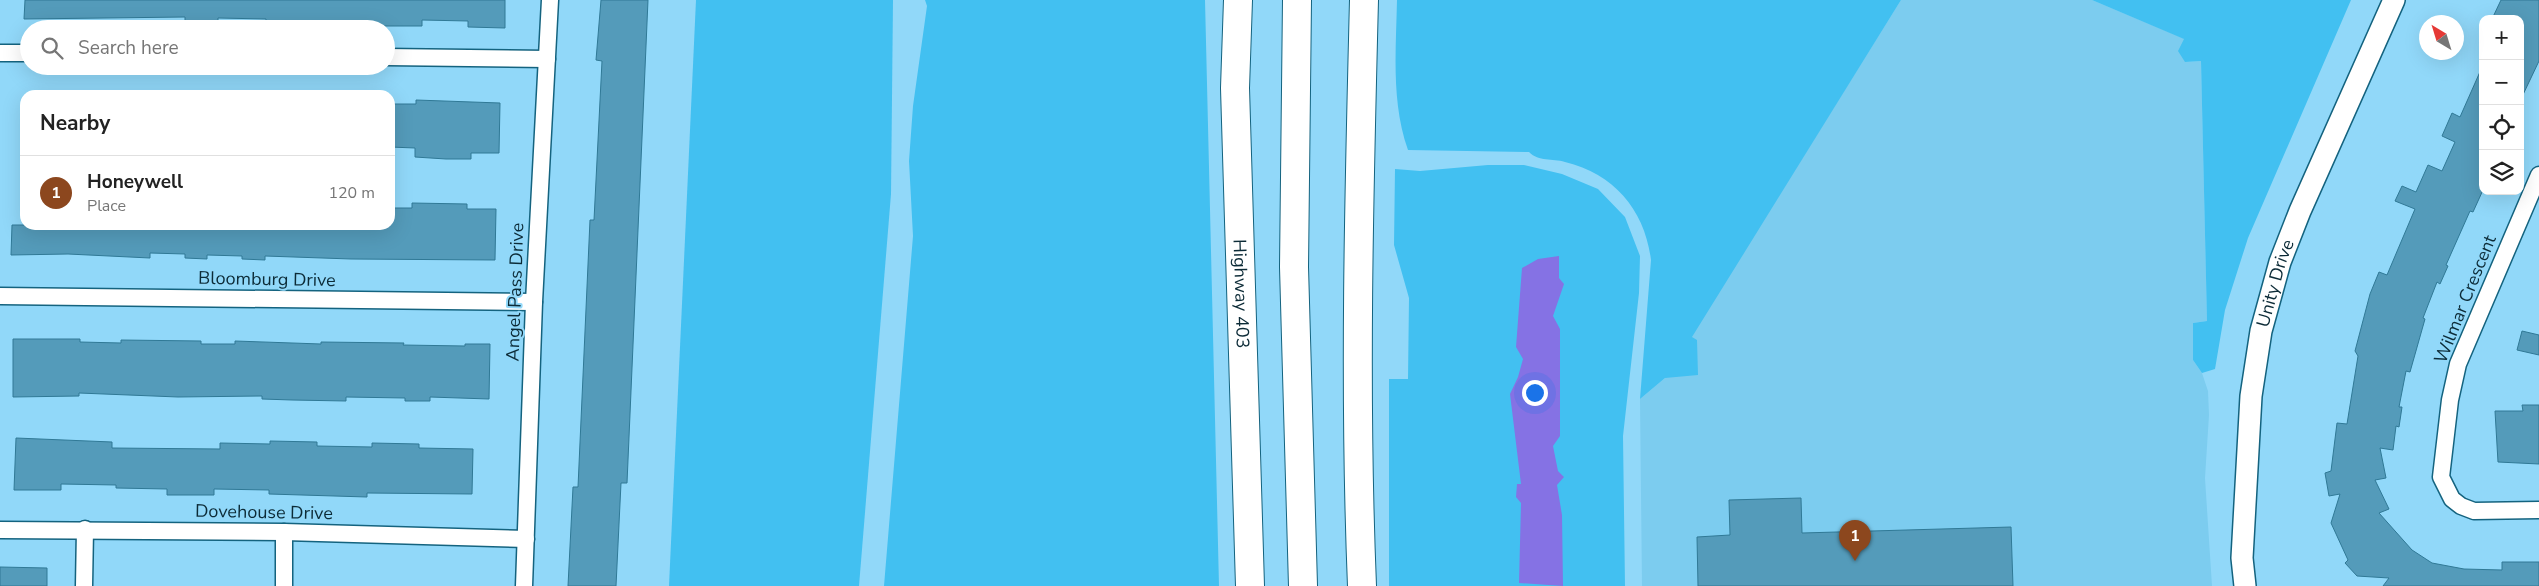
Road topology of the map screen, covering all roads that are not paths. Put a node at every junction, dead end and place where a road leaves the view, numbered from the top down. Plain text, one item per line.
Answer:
1 (550, 0) edge
2 (1222, 0) edge
3 (1238, 0) edge
4 (1296, 0) edge
5 (1364, 0) edge
6 (2394, 0) edge
7 (0, 53) edge
8 (20, 53) edge
9 (395, 57) edge
10 (546, 59) junction
11 (1235, 88) junction
12 (2539, 175) edge
13 (0, 296) edge
14 (534, 302) junction
15 (2539, 510) edge
16 (0, 530) edge
17 (85, 530) junction
18 (284, 532) junction
19 (526, 539) junction
20 (84, 586) edge
21 (284, 586) edge
22 (524, 586) edge
23 (1250, 586) edge
24 (1303, 586) edge
25 (1362, 586) edge
26 (2245, 586) edge

1 - 10 street, Angel Pass Drive
2 - 11 highway
3 - 11 highway, Highway 403
4 - 24 highway
5 - 25 highway
6 - 26 street, Unity Drive
7 - 8 street
9 - 10 street
10 - 14 street, Angel Pass Drive
11 - 23 highway, Highway 403
12 - 15 street, Wilmar Crescent
13 - 14 street, Bloomburg Drive
14 - 19 street, Angel Pass Drive
16 - 17 street, Dovehouse Drive
17 - 18 street, Dovehouse Drive
17 - 20 street
18 - 19 street, Dovehouse Drive
18 - 21 street
19 - 22 street, Angel Pass Drive

